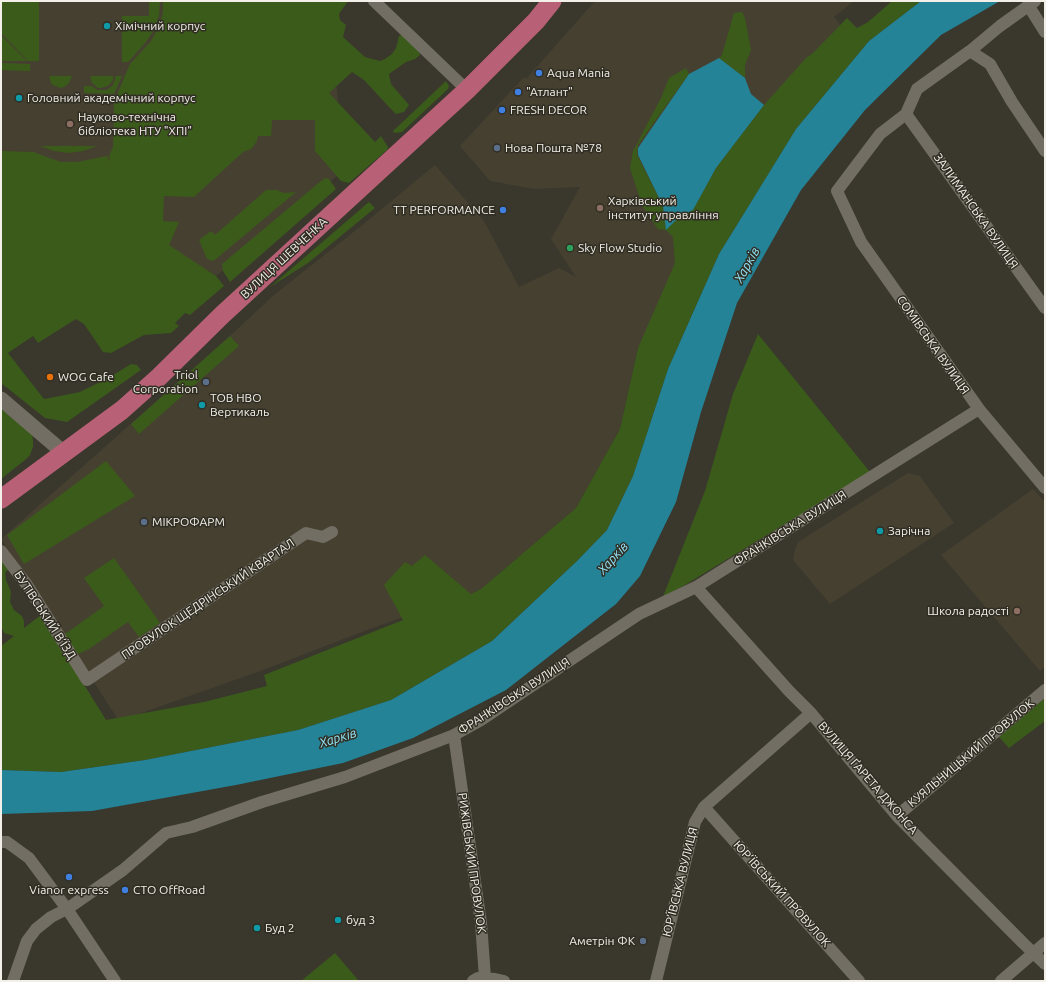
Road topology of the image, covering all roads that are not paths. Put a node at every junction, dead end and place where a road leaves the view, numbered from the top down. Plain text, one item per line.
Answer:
1 (374, 1) edge
2 (552, 1) edge
3 (1031, 3) edge
4 (1045, 32) edge
5 (970, 52) junction
6 (467, 90) junction
7 (906, 114) junction
8 (1045, 151) edge
9 (1045, 308) edge
10 (1, 399) edge
11 (978, 409) junction
12 (64, 453) junction
13 (1044, 485) edge
14 (1, 499) edge
15 (332, 532) dead end
16 (1, 551) edge
17 (696, 587) junction
18 (87, 680) joint
19 (1045, 690) edge
20 (811, 712) junction
21 (454, 735) junction
22 (704, 807) junction
23 (897, 816) junction
24 (1, 842) edge
25 (67, 909) junction
26 (1045, 943) edge
27 (1034, 953) junction
28 (1045, 964) edge
29 (485, 978) junction
30 (13, 981) edge
31 (115, 981) edge
32 (473, 981) edge
33 (504, 981) edge
34 (656, 981) edge
35 (859, 981) edge
36 (1001, 981) edge

1 - 6 street
2 - 6 main road, ВУЛИЦЯ ШЕВЧЕНКА
3 - 4 street
3 - 5 street
5 - 7 street
5 - 8 street
6 - 12 main road, ВУЛИЦЯ ШЕВЧЕНКА
7 - 9 street, ЗАЛИМАНСЬКА ВУЛИЦЯ
7 - 11 street, СОМІВСЬКА ВУЛИЦЯ
10 - 12 street
11 - 13 street, СОМІВСЬКА ВУЛИЦЯ
11 - 17 street, ФРАНКІВСЬКА ВУЛИЦЯ
12 - 14 main road, ВУЛИЦЯ ШЕВЧЕНКА
15 - 18 street, ПРОВУЛОК ЩЕДРІНСЬКИЙ КВАРТАЛ
16 - 18 street, БУТІВСЬКИЙ В’ЇЗД
17 - 20 street, ВУЛИЦЯ ҐАРЕТА ДЖОНСА
17 - 21 street, ФРАНКІВСЬКА ВУЛИЦЯ
19 - 23 street, КУЯЛЬНИЦЬКИЙ ПРОВУЛОК
20 - 22 street, ЮР’ЇВСЬКА ВУЛИЦЯ
20 - 23 street, ВУЛИЦЯ ҐАРЕТА ДЖОНСА
21 - 25 street, ФРАНКІВСЬКА ВУЛИЦЯ
21 - 29 street, РИЖІВСЬКИЙ ПРОВУЛОК
22 - 34 street, ЮР’ЇВСЬКА ВУЛИЦЯ
22 - 35 street, ЮР’ЇВСЬКИЙ ПРОВУЛОК
23 - 27 street, ВУЛИЦЯ ҐАРЕТА ДЖОНСА
24 - 25 street
25 - 30 street, ФРАНКІВСЬКА ВУЛИЦЯ
25 - 31 street
26 - 27 street
27 - 28 street, ВУЛИЦЯ ҐАРЕТА ДЖОНСА
27 - 36 street
29 - 32 street
29 - 33 street

